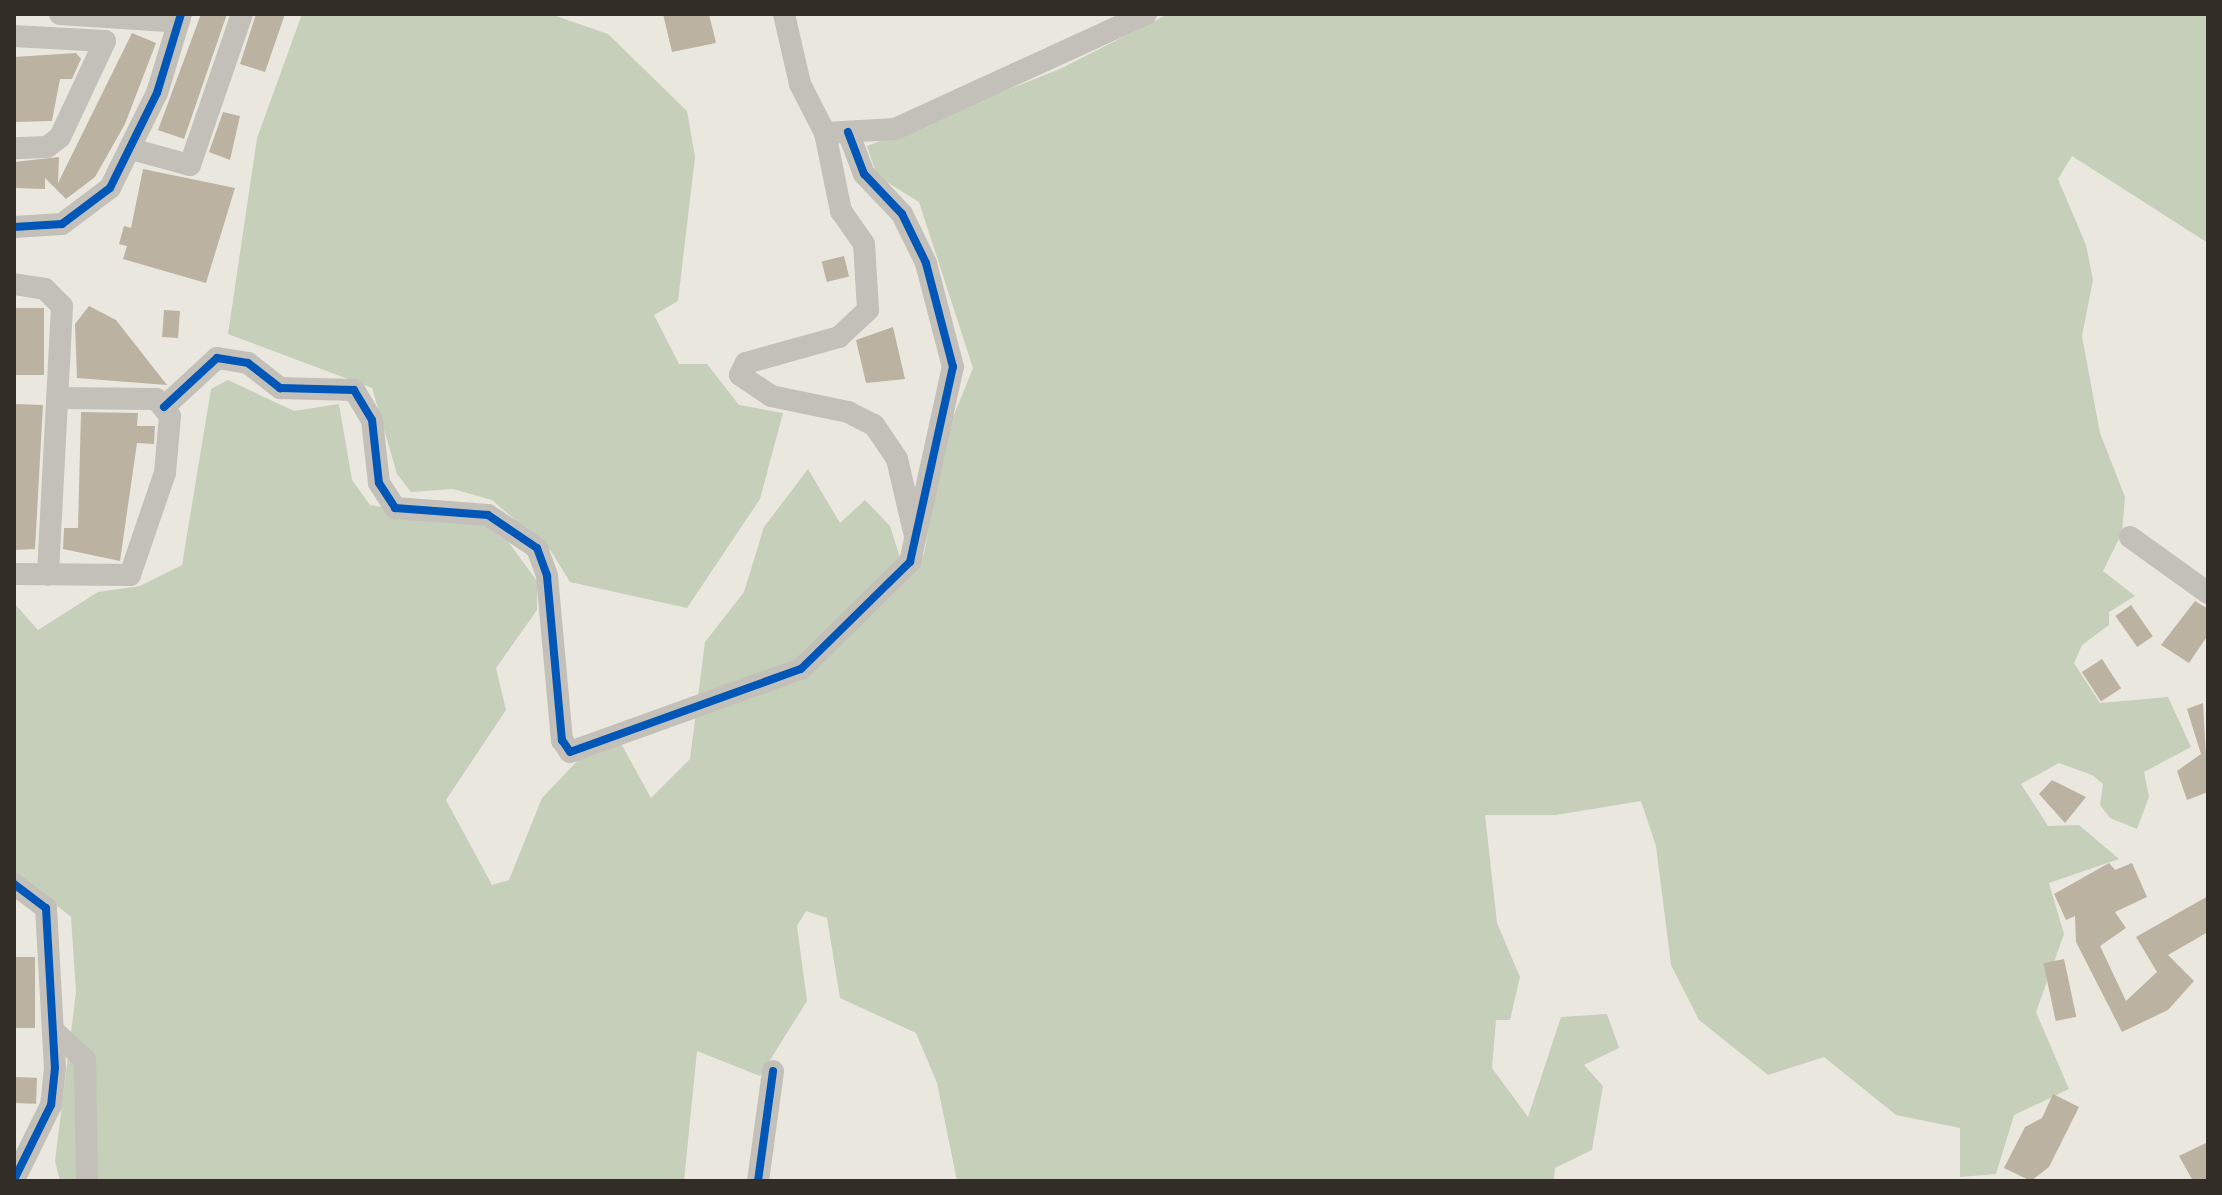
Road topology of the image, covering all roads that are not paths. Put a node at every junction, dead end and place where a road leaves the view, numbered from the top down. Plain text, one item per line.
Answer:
1 (60, 14) edge
2 (242, 14) edge
3 (784, 14) edge
4 (1146, 14) edge
5 (180, 18) edge
6 (14, 36) edge
7 (848, 132) junction
8 (825, 133) junction
9 (14, 148) edge
10 (131, 149) junction
11 (14, 227) edge
12 (14, 284) edge
13 (60, 398) junction
14 (164, 407) junction
15 (915, 537) junction
16 (2130, 537) dead end
17 (14, 574) edge
18 (48, 575) junction
19 (2208, 593) edge
20 (14, 884) edge
21 (54, 1031) junction
22 (773, 1071) dead end
23 (14, 1180) edge
24 (87, 1181) edge
25 (758, 1181) edge

1 - 5 street
2 - 10 street
3 - 8 street
4 - 7 street
5 - 10 street
6 - 9 street
7 - 8 street
7 - 15 street
8 - 15 street
10 - 11 street
12 - 13 street
13 - 14 street
13 - 18 street
14 - 15 street
14 - 18 street
16 - 19 street
17 - 18 street
20 - 21 street
21 - 23 street
21 - 24 street
22 - 25 street

